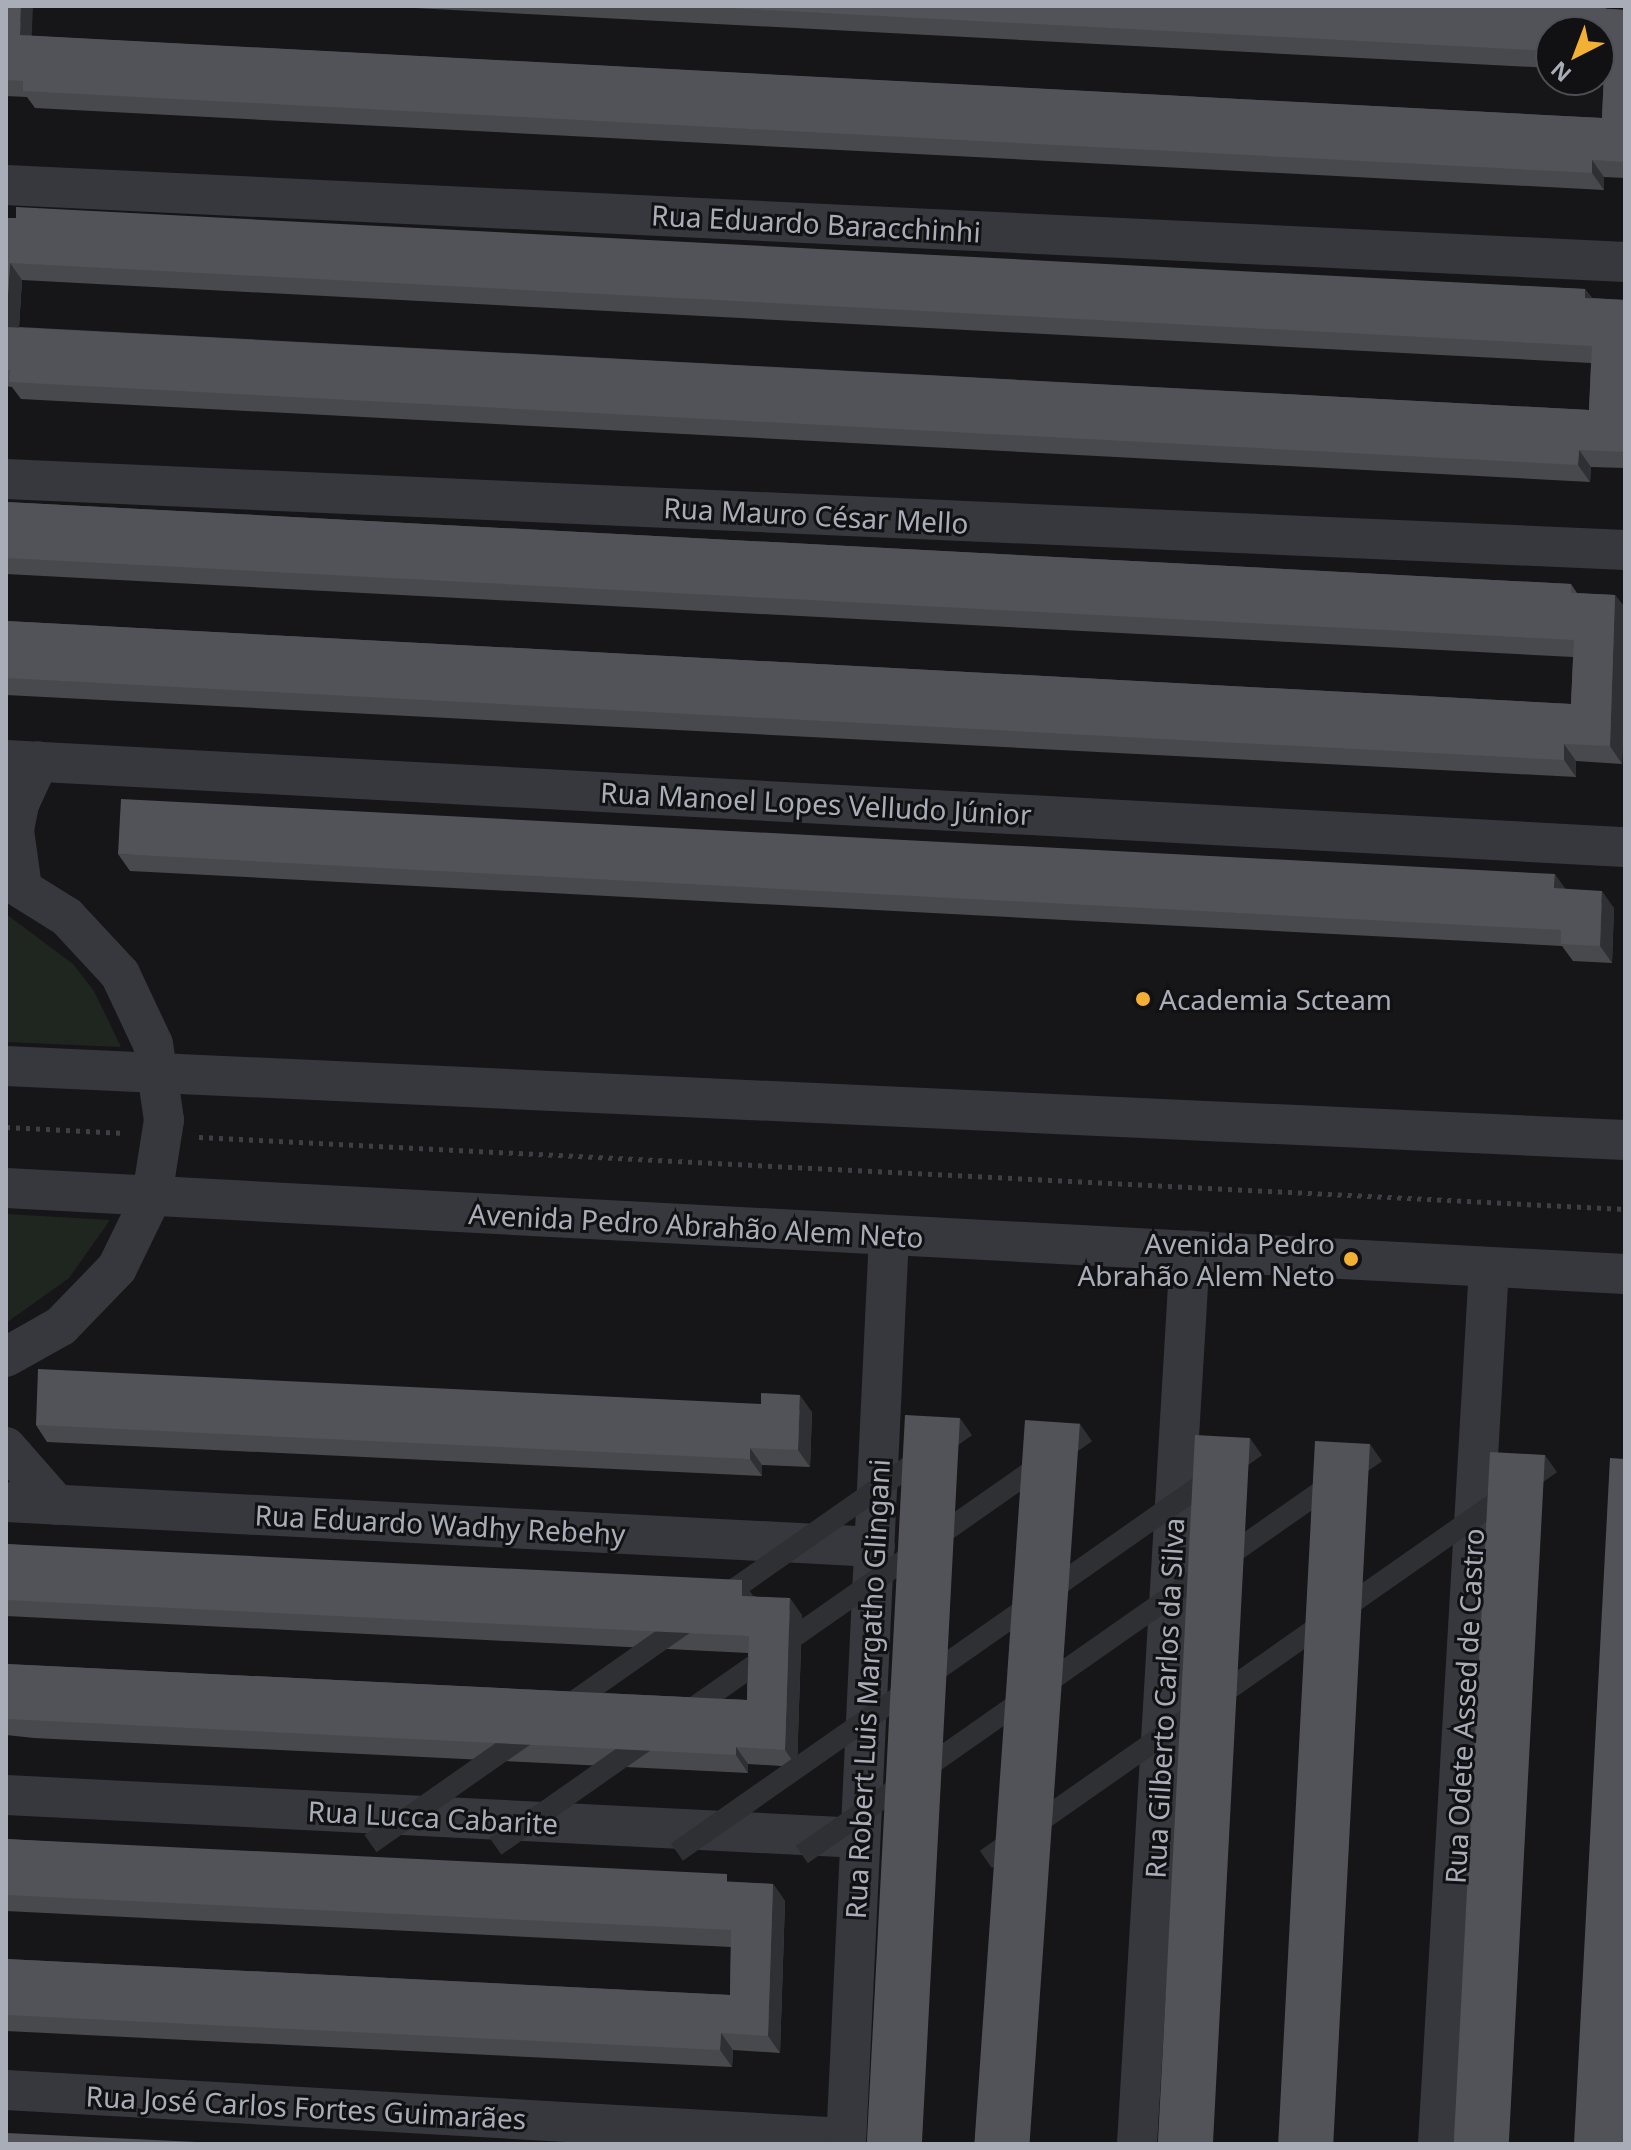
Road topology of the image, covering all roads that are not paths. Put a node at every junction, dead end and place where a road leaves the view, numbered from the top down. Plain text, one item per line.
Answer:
1 (6, 185) edge
2 (1625, 262) edge
3 (6, 479) edge
4 (1625, 550) edge
5 (22, 760) edge
6 (1625, 847) edge
7 (14, 884) edge
8 (6, 1066) edge
9 (160, 1073) junction
10 (1625, 1140) edge
11 (6, 1188) edge
12 (152, 1196) junction
13 (889, 1235) junction
14 (1190, 1251) junction
15 (1489, 1267) junction
16 (1625, 1274) edge
17 (6, 1357) edge
18 (6, 1447) edge
19 (6, 1502) edge
20 (57, 1505) junction
21 (875, 1547) junction
22 (6, 1795) edge
23 (860, 1838) junction
24 (6, 2090) edge
25 (846, 2141) edge
26 (1137, 2144) edge
27 (1438, 2144) edge

1 - 2 street, Rua Eduardo Baracchinhi
3 - 4 street, Rua Mauro César Mello
5 - 6 street, Rua Manoel Lopes Velludo Júnior
5 - 7 street
7 - 9 street
8 - 9 street
9 - 10 street
9 - 12 street
11 - 12 street, Avenida Pedro Abrahão Alem Neto
12 - 13 street, Avenida Pedro Abrahão Alem Neto
12 - 17 street
13 - 14 street, Avenida Pedro Abrahão Alem Neto
13 - 21 street, Rua Robert Luis Margatho Glingani
14 - 15 street, Avenida Pedro Abrahão Alem Neto
14 - 26 street, Rua Gilberto Carlos da Silva
15 - 16 street, Avenida Pedro Abrahão Alem Neto
15 - 27 street, Rua Odete Assed de Castro
18 - 20 street
19 - 20 street, Rua Eduardo Wadhy Rebehy
20 - 21 street, Rua Eduardo Wadhy Rebehy
21 - 23 street, Rua Robert Luis Margatho Glingani
22 - 23 street, Rua Lucca Cabarite
23 - 25 street, Rua Robert Luis Margatho Glingani
24 - 25 street, Rua José Carlos Fortes Guimarães

